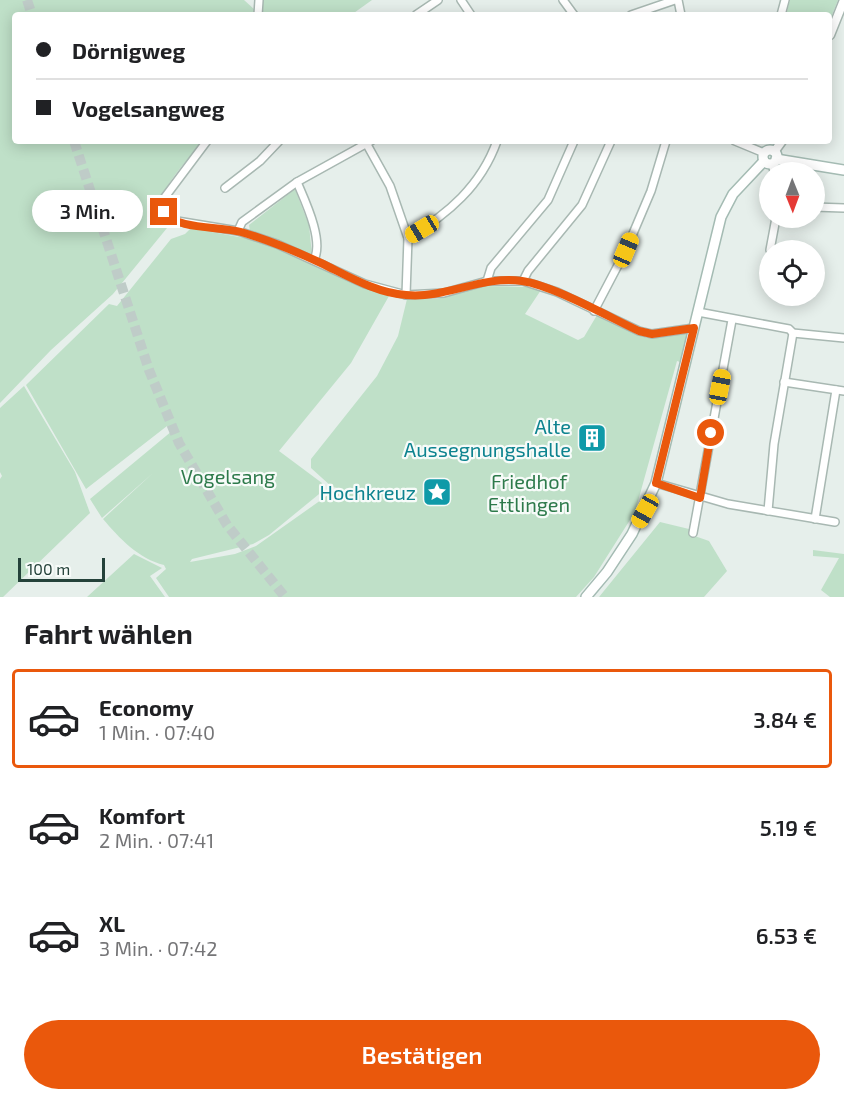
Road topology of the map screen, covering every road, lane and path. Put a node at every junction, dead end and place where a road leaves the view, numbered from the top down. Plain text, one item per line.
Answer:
1 (438, 0) edge
2 (676, 0) edge
3 (844, 0) edge
4 (420, 12) edge
5 (640, 12) edge
6 (840, 22) edge
7 (205, 144) edge
8 (276, 144) edge
9 (364, 144) edge
10 (368, 144) edge
11 (495, 144) edge
12 (573, 144) edge
13 (610, 144) edge
14 (665, 144) edge
15 (740, 144) edge
16 (780, 144) edge
17 (771, 161) edge
18 (844, 170) edge
19 (297, 182) junction
20 (225, 188) dead end
21 (825, 207) edge
22 (844, 208) edge
23 (238, 231) junction
24 (408, 238) junction
25 (314, 260) junction
26 (487, 281) junction
27 (523, 281) junction
28 (406, 296) junction
29 (594, 311) junction
30 (698, 312) junction
31 (732, 320) junction
32 (694, 328) junction
33 (793, 333) junction
34 (844, 339) edge
35 (784, 382) junction
36 (840, 390) edge
37 (656, 483) junction
38 (700, 498) junction
39 (768, 512) junction
40 (815, 519) junction
41 (835, 522) dead end
42 (693, 533) dead end
43 (586, 597) edge

1 - 4 street
2 - 5 street
3 - 6 street
7 - 23 street
8 - 20 street
9 - 19 street
10 - 24 street
11 - 24 street
12 - 26 street
13 - 27 street
14 - 29 street
15 - 17 street
16 - 17 street
17 - 18 main road
17 - 30 main road
19 - 23 street
19 - 25 street
21 - 22 street
23 - 25 street
24 - 28 street
25 - 28 street
26 - 27 street
26 - 28 street
27 - 29 street
29 - 32 street
30 - 31 street
30 - 32 main road
31 - 33 street
31 - 38 street
32 - 37 main road
33 - 34 street
33 - 35 street
35 - 36 street
35 - 39 street
36 - 40 street
37 - 38 street
37 - 43 main road
38 - 39 street
38 - 42 street
39 - 40 street
40 - 41 street

